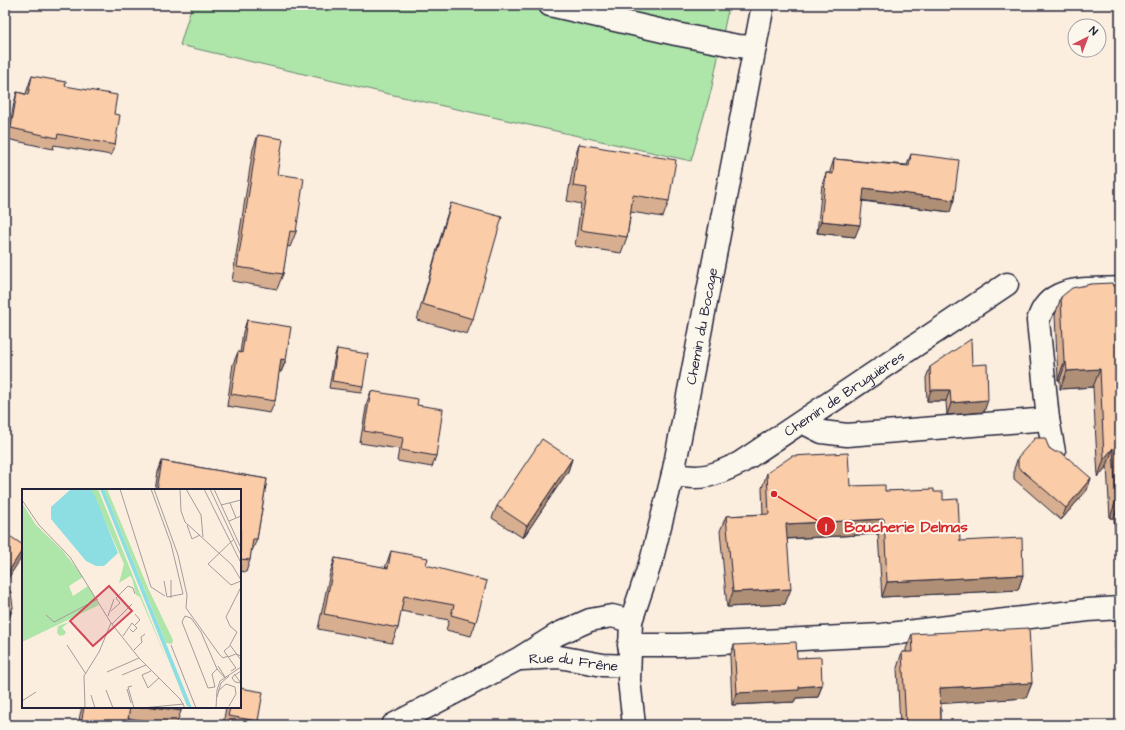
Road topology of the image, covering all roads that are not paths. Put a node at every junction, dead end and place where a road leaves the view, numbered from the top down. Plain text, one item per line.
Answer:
1 (550, 5) edge
2 (763, 5) edge
3 (755, 47) junction
4 (1007, 284) dead end
5 (1120, 288) edge
6 (1048, 419) junction
7 (802, 422) junction
8 (1054, 452) edge
9 (672, 474) junction
10 (1120, 608) edge
11 (631, 621) junction
12 (629, 655) junction
13 (518, 659) junction
14 (393, 725) edge
15 (634, 725) edge

1 - 3 street
2 - 3 street, Chemin du Bocage
3 - 9 street, Chemin du Bocage
4 - 7 street, Chemin de Bruguières
5 - 6 street
6 - 7 street
6 - 8 street
7 - 9 street, Chemin de Bruguières
9 - 11 street, Chemin du Bocage
10 - 12 street, Rue du Frêne
11 - 12 street, Chemin du Bocage
11 - 13 street, Rue du Frêne
12 - 13 street, Rue du Frêne
12 - 15 street, Chemin du Bocage
13 - 14 street, Rue du Frêne

